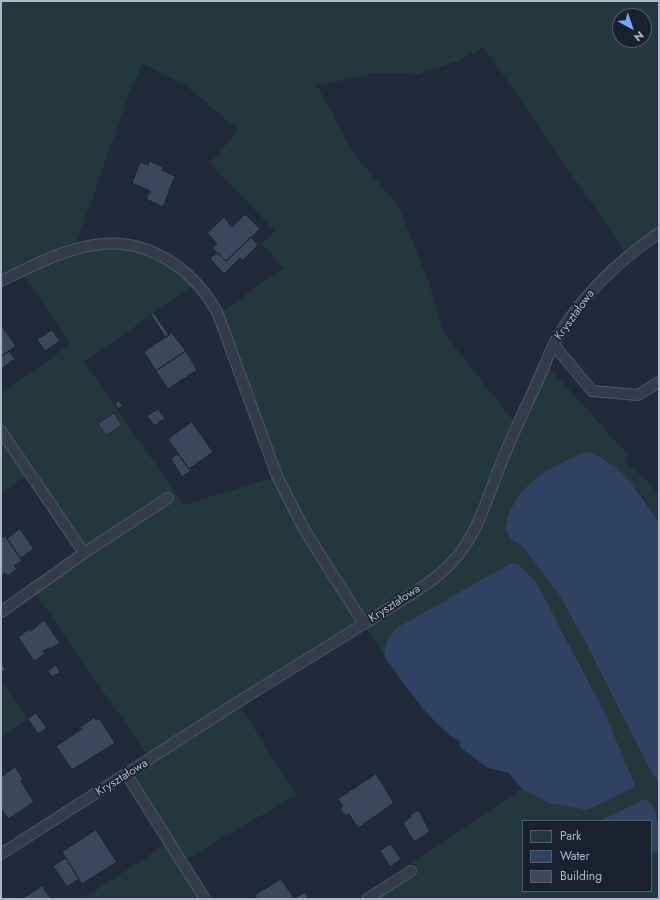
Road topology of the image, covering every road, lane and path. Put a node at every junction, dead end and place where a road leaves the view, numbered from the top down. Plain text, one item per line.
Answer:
1 (659, 232) edge
2 (1, 281) edge
3 (554, 345) junction
4 (659, 382) edge
5 (1, 431) edge
6 (168, 498) dead end
7 (84, 553) junction
8 (1, 612) edge
9 (364, 624) junction
10 (127, 775) junction
11 (1, 853) edge
12 (411, 871) dead end
13 (205, 899) edge
14 (368, 899) edge

1 - 3 lane, Kryształowa
2 - 9 lane
3 - 4 lane
3 - 9 lane, Kryształowa
5 - 7 lane
6 - 7 lane
7 - 8 lane
9 - 10 lane, Kryształowa
10 - 11 lane, Kryształowa
10 - 13 lane
12 - 14 lane

